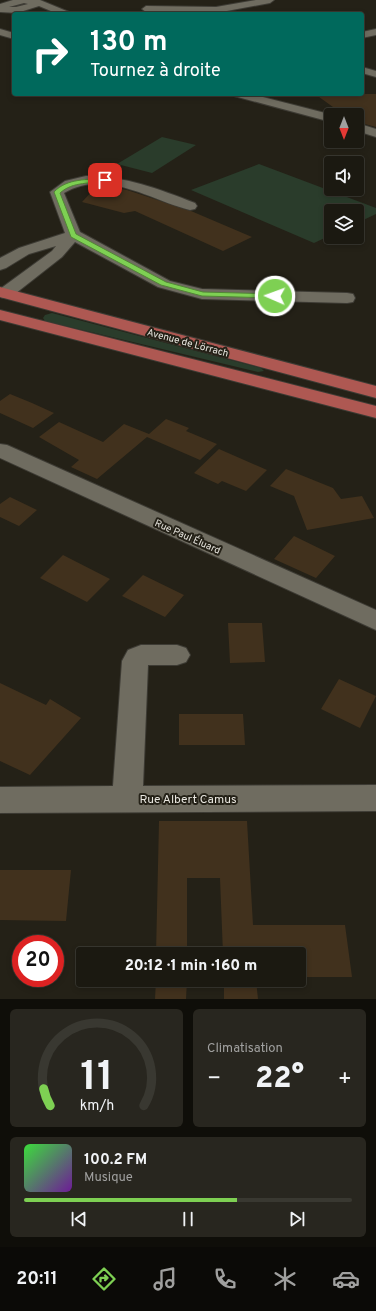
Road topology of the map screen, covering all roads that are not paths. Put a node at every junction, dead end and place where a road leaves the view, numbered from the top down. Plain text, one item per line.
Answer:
1 (21, 0) edge
2 (270, 0) edge
3 (36, 2) edge
4 (143, 8) edge
5 (2, 11) edge
6 (61, 12) edge
7 (0, 32) edge
8 (376, 32) edge
9 (364, 35) edge
10 (10, 39) edge
11 (364, 72) edge
12 (374, 79) edge
13 (249, 96) edge
14 (324, 115) edge
15 (364, 129) edge
16 (376, 133) edge
17 (190, 206) dead end
18 (73, 235) junction
19 (4, 259) edge
20 (2, 290) edge
21 (347, 298) dead end
22 (0, 315) edge
23 (376, 392) edge
24 (376, 412) edge
25 (0, 450) edge
26 (376, 621) edge
27 (177, 655) dead end
28 (376, 798) edge
29 (127, 799) junction
30 (0, 800) edge

1 - 3 street
1 - 5 street
2 - 4 street
3 - 5 street
3 - 6 street
7 - 10 street
8 - 9 street
11 - 12 street
13 - 14 street
15 - 16 street
17 - 18 street
18 - 19 street
18 - 20 street
18 - 21 street
19 - 20 street
20 - 23 main road, Avenue de Lörrach
22 - 24 main road, Avenue de Lörrach
25 - 26 street, Rue Paul Éluard
27 - 29 street
28 - 29 street, Rue Albert Camus
29 - 30 street, Rue Albert Camus

